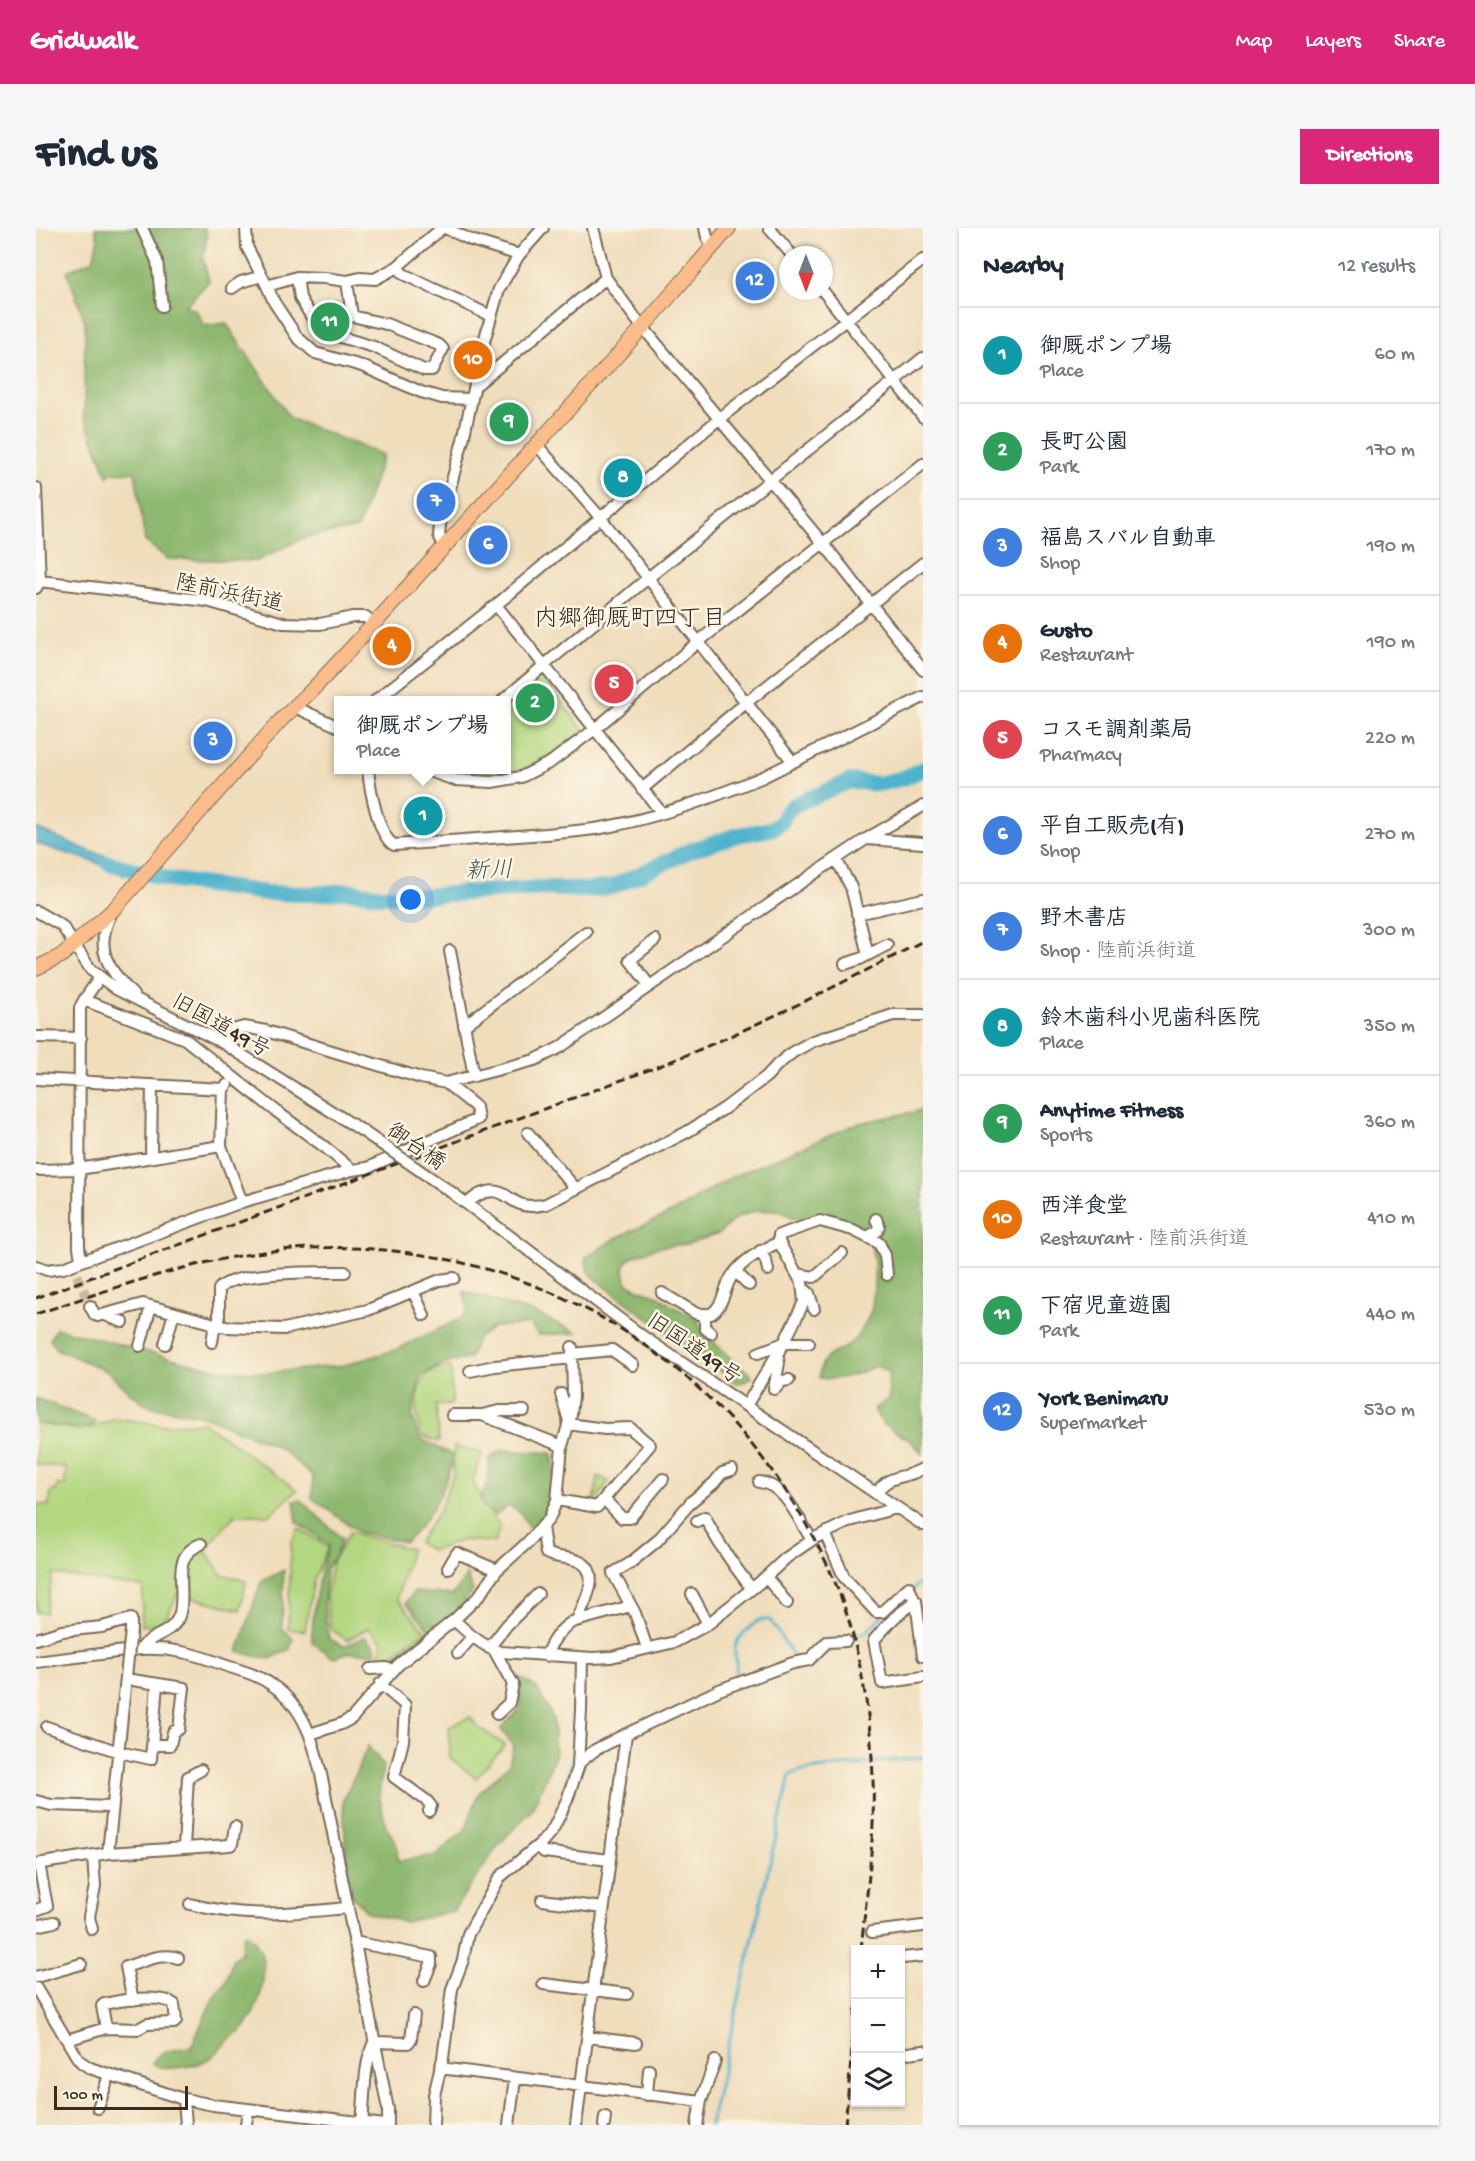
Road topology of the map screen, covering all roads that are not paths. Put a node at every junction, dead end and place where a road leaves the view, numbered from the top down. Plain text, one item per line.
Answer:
1 (142, 228) edge
2 (246, 228) edge
3 (444, 228) edge
4 (543, 228) edge
5 (593, 228) edge
6 (705, 228) edge
7 (729, 228) edge
8 (770, 228) edge
9 (713, 246) junction
10 (785, 246) edge
11 (519, 255) junction
12 (923, 260) edge
13 (397, 267) junction
14 (297, 278) junction
15 (606, 278) junction
16 (265, 281) junction
17 (347, 281) junction
18 (232, 288) dead end
19 (830, 300) edge
20 (162, 306) dead end
21 (491, 316) junction
22 (846, 320) junction
23 (643, 327) junction
24 (923, 358) edge
25 (896, 381) junction
26 (475, 386) junction
27 (471, 399) junction
28 (923, 417) edge
29 (720, 418) junction
30 (536, 444) junction
31 (923, 464) edge
32 (769, 479) junction
33 (36, 488) edge
34 (600, 517) junction
35 (822, 544) junction
36 (444, 546) junction
37 (923, 563) edge
38 (648, 578) junction
39 (38, 585) edge
40 (870, 604) junction
41 (496, 605) junction
42 (374, 625) junction
43 (698, 642) junction
44 (545, 667) junction
45 (923, 670) edge
46 (381, 696) edge
47 (508, 696) edge
48 (923, 698) edge
49 (747, 702) junction
50 (295, 707) junction
51 (334, 725) edge
52 (595, 729) junction
53 (793, 762) junction
54 (369, 774) edge
55 (436, 774) edge
56 (642, 789) junction
57 (923, 806) edge
58 (661, 812) junction
59 (866, 839) junction
60 (923, 843) edge
61 (836, 859) junction
62 (923, 899) edge
63 (114, 909) junction
64 (36, 911) edge
65 (857, 914) junction
66 (586, 932) dead end
67 (656, 940) dead end
68 (73, 945) junction
69 (887, 945) dead end
70 (450, 951) dead end
71 (868, 955) junction
72 (845, 964) dead end
73 (36, 968) edge
74 (100, 977) junction
75 (649, 985) junction
76 (84, 1000) junction
77 (138, 1000) junction
78 (923, 1015) edge
79 (464, 1026) junction
80 (36, 1037) edge
81 (81, 1038) junction
82 (224, 1043) junction
83 (474, 1076) junction
84 (232, 1077) junction
85 (36, 1079) edge
86 (81, 1081) junction
87 (446, 1083) junction
88 (152, 1085) junction
89 (223, 1089) junction
90 (361, 1130) joint
91 (528, 1133) dead end
92 (221, 1146) junction
93 (151, 1158) junction
94 (79, 1169) junction
95 (36, 1170) edge
96 (352, 1170) junction
97 (576, 1189) junction
98 (451, 1192) joint
99 (242, 1202) junction
100 (467, 1204) junction
101 (876, 1219) dead end
102 (868, 1237) junction
103 (779, 1242) junction
104 (760, 1251) junction
105 (842, 1253) dead end
106 (36, 1266) edge
107 (77, 1266) junction
108 (768, 1270) dead end
109 (345, 1272) dead end
110 (736, 1272) junction
111 (797, 1274) junction
112 (887, 1275) dead end
113 (454, 1278) dead end
114 (749, 1286) dead end
115 (803, 1288) junction
116 (413, 1291) junction
117 (662, 1293) dead end
118 (90, 1306) tunnel mouth
119 (151, 1306) junction
120 (813, 1309) dead end
121 (174, 1313) junction
122 (105, 1315) junction
123 (705, 1315) junction
124 (424, 1316) dead end
125 (123, 1322) dead end
126 (217, 1324) junction
127 (711, 1333) dead end
128 (212, 1342) dead end
129 (784, 1343) junction
130 (809, 1343) dead end
131 (165, 1344) dead end
132 (140, 1346) dead end
133 (572, 1353) junction
134 (758, 1353) dead end
135 (777, 1353) junction
136 (633, 1365) dead end
137 (470, 1371) dead end
138 (789, 1380) dead end
139 (561, 1394) dead end
140 (746, 1406) junction
141 (524, 1411) dead end
142 (452, 1415) dead end
143 (483, 1415) junction
144 (568, 1423) junction
145 (562, 1446) junction
146 (922, 1469) edge
147 (732, 1470) dead end
148 (663, 1479) dead end
149 (759, 1482) dead end
150 (876, 1494) junction
151 (557, 1500) junction
152 (604, 1500) junction
153 (896, 1508) junction
154 (697, 1521) dead end
155 (923, 1525) edge
156 (542, 1527) junction
157 (825, 1533) junction
158 (812, 1540) junction
159 (201, 1544) dead end
160 (448, 1568) dead end
161 (497, 1570) junction
162 (766, 1577) junction
163 (752, 1590) junction
164 (538, 1594) dead end
165 (692, 1594) dead end
166 (912, 1594) junction
167 (787, 1603) dead end
168 (631, 1606) junction
169 (454, 1620) junction
170 (577, 1620) junction
171 (708, 1624) junction
172 (472, 1637) junction
173 (36, 1639) edge
174 (846, 1641) dead end
175 (647, 1648) junction
176 (141, 1649) junction
177 (491, 1649) junction
178 (923, 1652) edge
179 (458, 1653) dead end
180 (546, 1656) junction
181 (582, 1658) junction
182 (36, 1662) edge
183 (370, 1669) dead end
184 (394, 1670) junction
185 (923, 1677) edge
186 (126, 1678) junction
187 (157, 1684) junction
188 (380, 1684) junction
189 (498, 1714) dead end
190 (47, 1727) dead end
191 (310, 1734) junction
192 (626, 1734) junction
193 (152, 1745) junction
194 (119, 1752) junction
195 (578, 1762) junction
196 (201, 1770) dead end
197 (36, 1801) edge
198 (112, 1807) junction
199 (429, 1811) dead end
200 (235, 1827) dead end
201 (538, 1846) junction
202 (184, 1847) junction
203 (108, 1853) junction
204 (93, 1856) junction
205 (609, 1860) junction
206 (38, 1864) edge
207 (542, 1900) dead end
208 (190, 1904) dead end
209 (347, 1908) junction
210 (603, 1908) junction
211 (36, 1910) edge
212 (54, 1922) dead end
213 (36, 1926) edge
214 (923, 1926) edge
215 (92, 1929) dead end
216 (872, 1932) dead end
217 (354, 1942) junction
218 (923, 1956) edge
219 (178, 1958) dead end
220 (905, 1958) edge
221 (81, 1964) dead end
222 (36, 1977) edge
223 (424, 1981) dead end
224 (543, 1984) dead end
225 (593, 1989) junction
226 (627, 1994) dead end
227 (38, 1995) edge
228 (133, 2000) junction
229 (414, 2015) dead end
230 (106, 2028) junction
231 (588, 2037) junction
232 (67, 2040) junction
233 (374, 2042) junction
234 (636, 2043) dead end
235 (923, 2051) edge
236 (905, 2053) edge
237 (716, 2061) dead end
238 (441, 2068) junction
239 (649, 2070) dead end
240 (109, 2075) junction
241 (515, 2078) junction
242 (581, 2087) junction
243 (647, 2095) junction
244 (184, 2099) junction
245 (701, 2101) junction
246 (98, 2108) dead end
247 (248, 2109) junction
248 (291, 2120) edge
249 (362, 2122) junction
250 (186, 2125) edge
251 (246, 2125) edge
252 (387, 2125) edge
253 (433, 2125) edge
254 (509, 2125) edge
255 (576, 2125) edge
256 (697, 2125) edge

1 - 20 street
2 - 16 street
3 - 11 street
3 - 13 street
4 - 11 street
5 - 15 street
6 - 9 street
7 - 9 main road
8 - 10 street
9 - 23 main road
11 - 21 street
12 - 22 street
13 - 17 street
13 - 21 street
14 - 16 street
14 - 17 street
14 - 17 street
15 - 23 street
15 - 26 street
16 - 18 street
16 - 27 street
19 - 22 street
21 - 26 street
22 - 25 street
22 - 29 street
23 - 29 street
23 - 30 main road
24 - 25 street
25 - 28 street
25 - 32 street
26 - 27 street
27 - 36 street
29 - 32 street
29 - 34 street
30 - 34 street
30 - 36 main road
31 - 35 street
32 - 35 street
32 - 38 street
33 - 39 street
34 - 38 street
34 - 41 street
35 - 40 street
35 - 43 street
36 - 42 main road
37 - 40 street
38 - 43 street
38 - 44 street
39 - 42 street, 陸前浜街道
40 - 45 street
40 - 49 street
41 - 44 street
41 - 46 street
42 - 50 main road
43 - 49 street
43 - 52 street
44 - 47 street
44 - 52 street
48 - 53 street
49 - 53 street
49 - 56 street
50 - 51 street
50 - 63 main road
52 - 55 street
52 - 56 street
53 - 58 street
54 - 58 street
56 - 58 street
57 - 59 street
59 - 60 street
59 - 61 street
61 - 65 street
61 - 75 street
62 - 65 street
63 - 68 main road
63 - 77 street
64 - 68 street, 旧国道49号
65 - 71 street
66 - 79 street
67 - 75 street
68 - 73 main road
68 - 74 street, 旧国道49号
69 - 71 street
70 - 79 street
71 - 72 street
74 - 76 street
74 - 77 street, 旧国道49号
75 - 83 street
76 - 81 street
76 - 84 street
77 - 82 street, 旧国道49号
78 - 97 street
79 - 83 street
80 - 81 street
81 - 86 street
82 - 87 street
82 - 90 street, 旧国道49号
83 - 87 street
84 - 89 street
84 - 96 street
85 - 86 street
86 - 88 street
86 - 94 street
87 - 96 street
88 - 89 street
88 - 93 street
89 - 92 street
90 - 98 street, 御台橋, bridge
91 - 97 street
92 - 93 street
92 - 99 street
93 - 94 street
94 - 95 street
94 - 107 street
96 - 99 street
97 - 100 street
98 - 100 street, 旧国道49号
99 - 107 street
100 - 140 street, 旧国道49号
101 - 102 street
102 - 103 street
102 - 112 street
103 - 104 street
103 - 111 street
104 - 108 street
104 - 110 street
105 - 111 street
106 - 107 street
109 - 126 street
110 - 114 street
110 - 123 street
111 - 115 street
113 - 116 street
115 - 120 street
115 - 129 street
116 - 124 street
116 - 126 street
117 - 123 street
118 - 122 street
119 - 121 street
119 - 122 street
119 - 132 street
121 - 126 street
121 - 131 street
122 - 125 street
123 - 127 street
126 - 128 street
129 - 130 street
129 - 134 street
129 - 135 street
133 - 136 street
133 - 137 street
133 - 144 street
135 - 138 street
135 - 140 street
139 - 144 street
140 - 150 street, 旧国道49号
141 - 143 street
142 - 143 street
143 - 145 street
144 - 145 street
144 - 152 street
145 - 151 street
146 - 150 street
147 - 168 street
148 - 152 street
149 - 158 street
150 - 153 street, 旧国道49号
151 - 152 street
151 - 156 street
153 - 155 street, 旧国道49号
153 - 157 street
154 - 163 street
156 - 161 street
156 - 170 street
157 - 158 street
157 - 166 street
158 - 162 street
159 - 176 street
160 - 161 street
161 - 169 street
162 - 163 street
162 - 167 street
163 - 171 street
164 - 177 street
165 - 171 street
166 - 178 street
166 - 185 street
168 - 170 street
168 - 175 street
169 - 172 street
169 - 184 street
170 - 180 street
171 - 175 street
172 - 177 street
172 - 179 street
173 - 186 street, bridge
174 - 192 street
175 - 181 street
176 - 182 street
176 - 191 street
177 - 180 street
177 - 189 street
180 - 181 street
181 - 195 street
183 - 184 street
184 - 188 street
186 - 187 street
186 - 194 street
187 - 193 street
187 - 193 street
188 - 191 street
188 - 199 street
190 - 194 street
191 - 209 street
192 - 195 street
192 - 205 street
193 - 194 street
194 - 198 street
195 - 201 street
196 - 202 street
197 - 198 street
198 - 203 street
200 - 202 street
201 - 205 street
201 - 238 street
202 - 203 street
203 - 204 street
204 - 206 street
204 - 215 street
205 - 210 street
206 - 211 street
207 - 210 street
208 - 209 street
209 - 217 street
210 - 225 street
212 - 213 street
214 - 216 street
217 - 223 street
217 - 233 street
218 - 220 street
219 - 228 street
221 - 222 street
224 - 225 street
225 - 226 street
225 - 231 street
227 - 232 street
228 - 230 street
228 - 230 street
229 - 233 street
230 - 232 street
231 - 234 street
231 - 242 street
232 - 240 street
233 - 249 street
233 - 252 street
235 - 236 street
237 - 245 street
238 - 241 street
238 - 253 street
239 - 243 street
240 - 244 street
240 - 246 street
241 - 242 street
241 - 254 street
242 - 243 street
242 - 255 street
243 - 245 street
244 - 247 street
244 - 250 street
245 - 256 street
247 - 248 street
247 - 251 street
248 - 249 street
249 - 252 street

